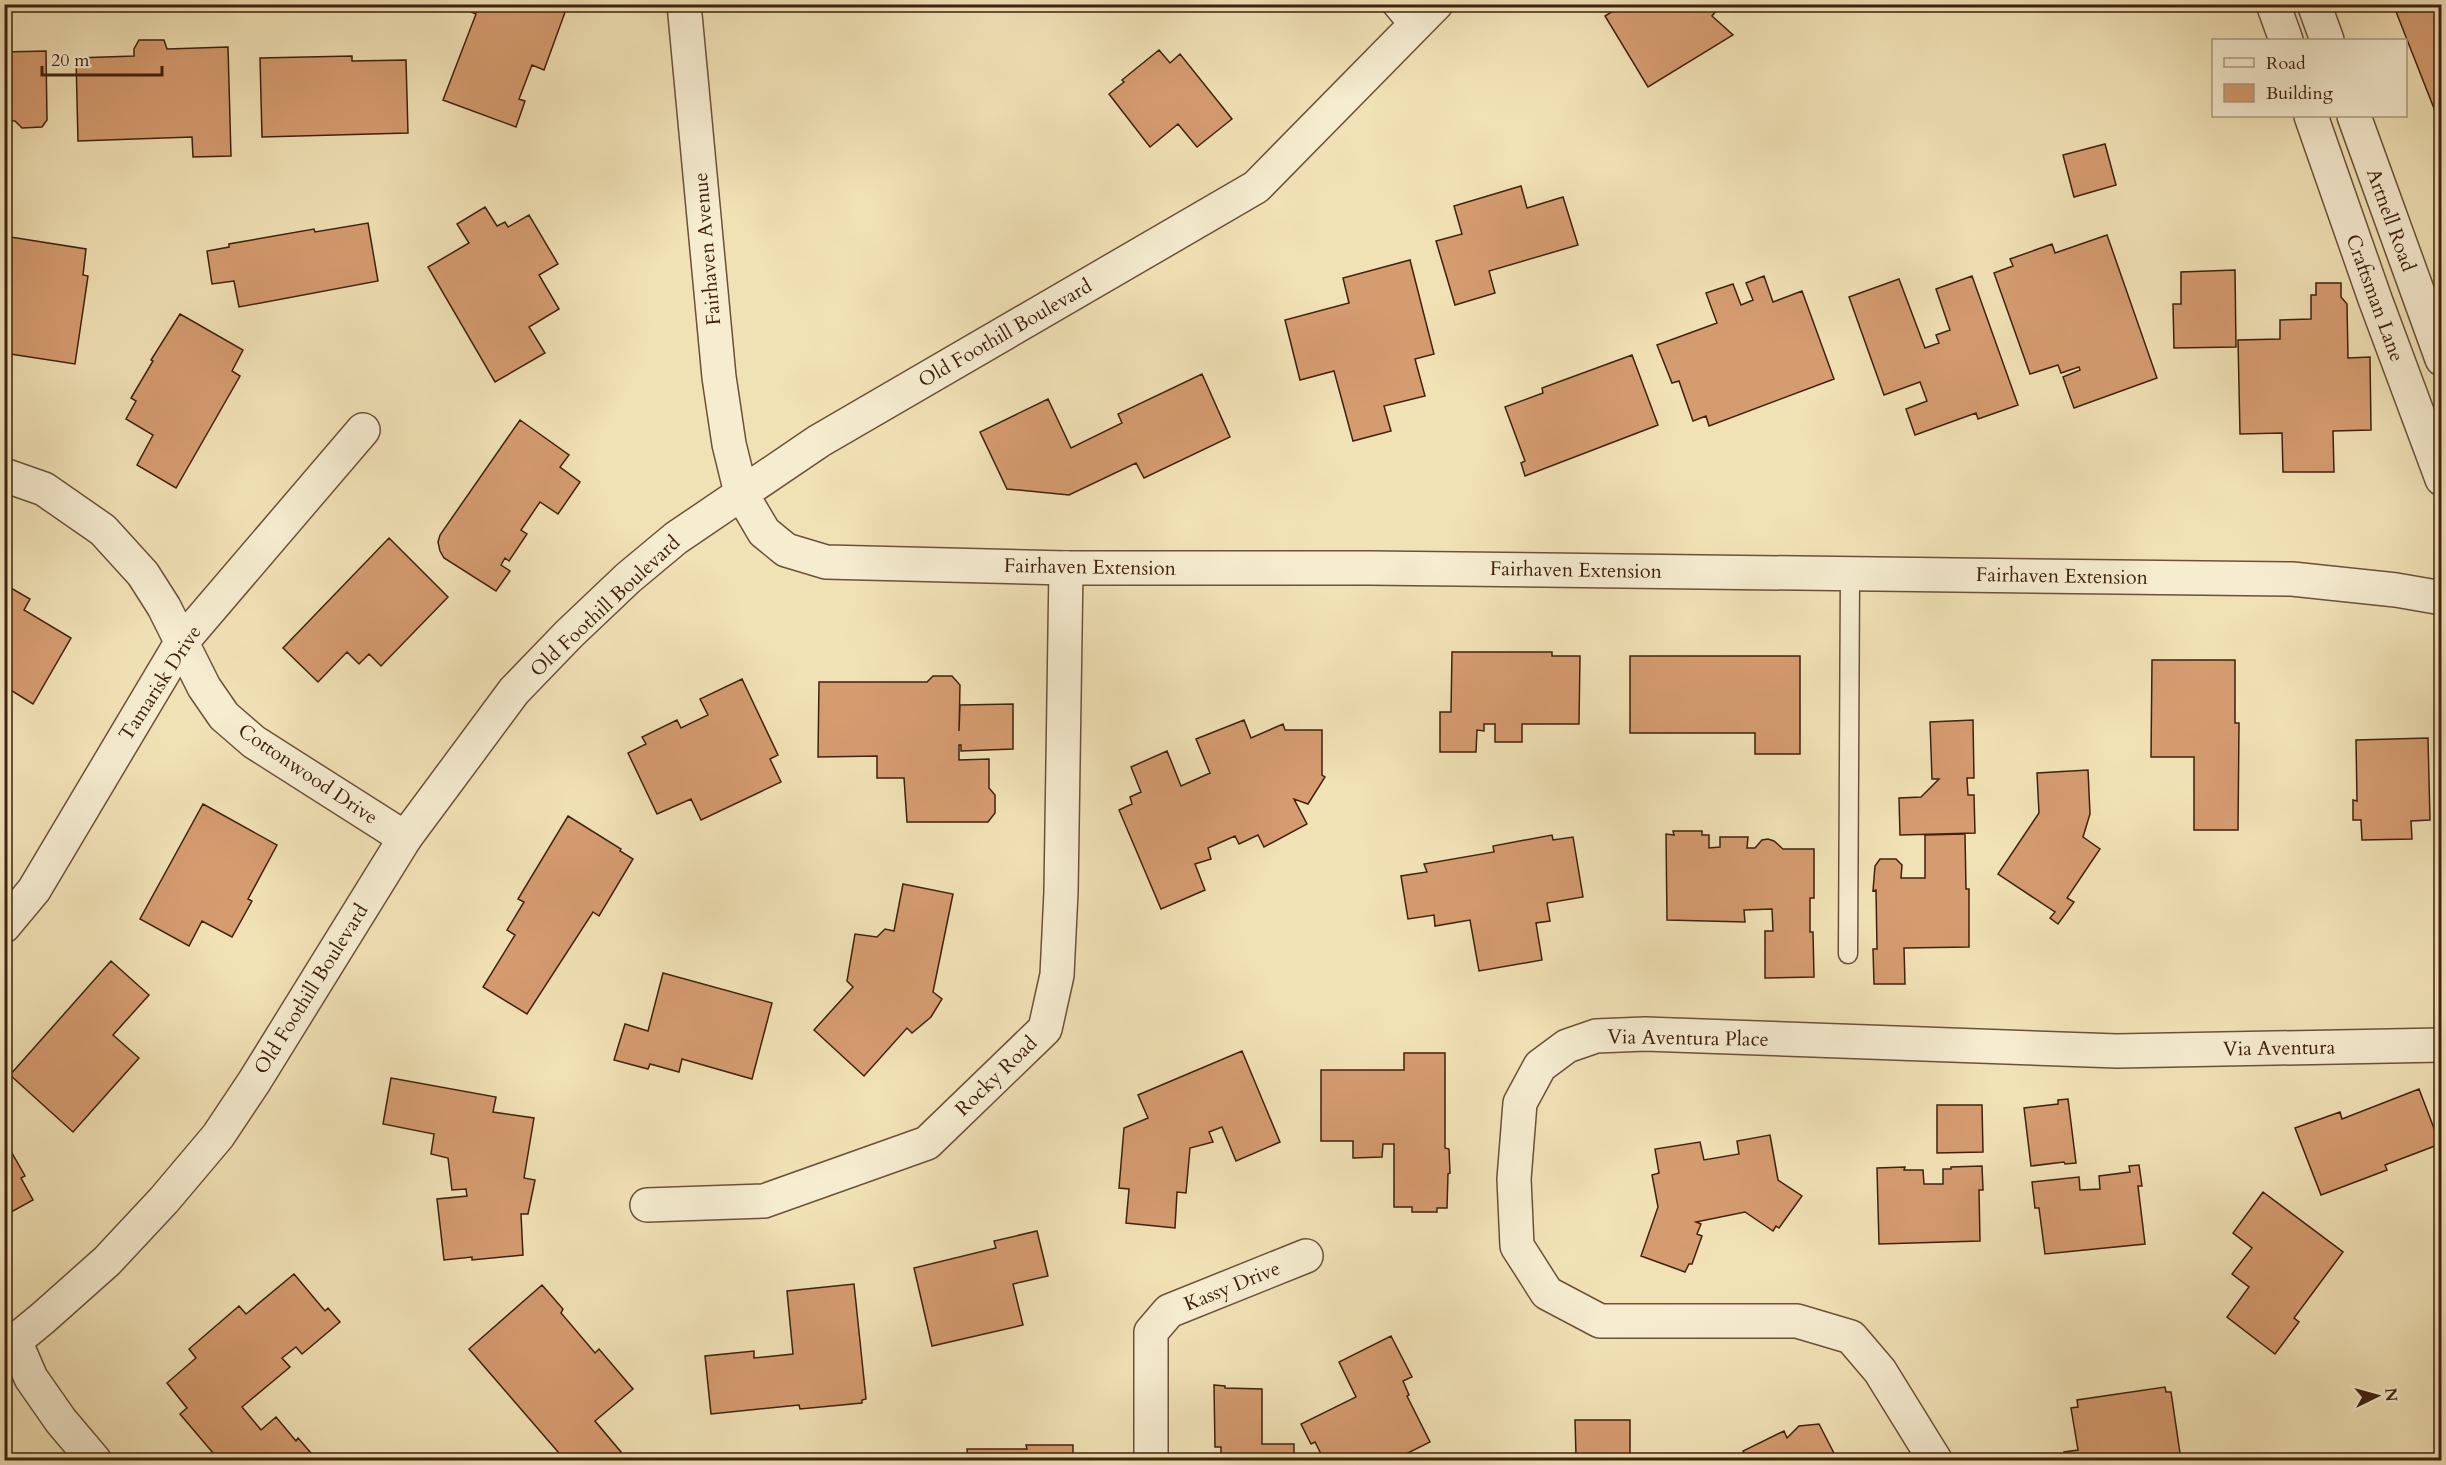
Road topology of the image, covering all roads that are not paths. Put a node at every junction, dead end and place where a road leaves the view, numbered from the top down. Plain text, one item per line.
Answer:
1 (684, 4) edge
2 (1390, 4) edge
3 (1436, 4) edge
4 (2273, 4) edge
5 (2314, 4) edge
6 (1411, 29) junction
7 (2286, 39) edge
8 (2326, 39) edge
9 (2312, 117) edge
10 (2354, 117) edge
11 (2442, 359) edge
12 (363, 430) dead end
13 (4, 475) edge
14 (2442, 479) edge
15 (741, 493) junction
16 (1066, 568) junction
17 (1850, 573) junction
18 (2442, 598) edge
19 (181, 643) junction
20 (405, 838) junction
21 (4, 926) edge
22 (1848, 954) dead end
23 (2442, 1045) edge
24 (2116, 1051) joint
25 (647, 1205) dead end
26 (1306, 1256) dead end
27 (10, 1343) edge
28 (94, 1461) edge
29 (1151, 1461) edge
30 (1935, 1461) edge

1 - 15 street, Fairhaven Avenue
2 - 6 lane
3 - 6 street, Old Foothill Boulevard
4 - 7 street
5 - 8 street
6 - 15 street, Old Foothill Boulevard
9 - 14 street, Craftsman Lane
10 - 11 street, Artnell Road
12 - 19 street, Tamarisk Drive
13 - 19 street, Cottonwood Drive
15 - 16 street, Fairhaven Extension
15 - 20 street, Old Foothill Boulevard
16 - 17 street, Fairhaven Extension
16 - 25 street, Rocky Road
17 - 18 street, Fairhaven Extension
17 - 22 lane
19 - 20 street, Cottonwood Drive
19 - 21 street, Tamarisk Drive
20 - 27 street, Old Foothill Boulevard
23 - 24 street, Via Aventura
24 - 30 street, Via Aventura Place
26 - 29 street, Kassy Drive
27 - 28 street

